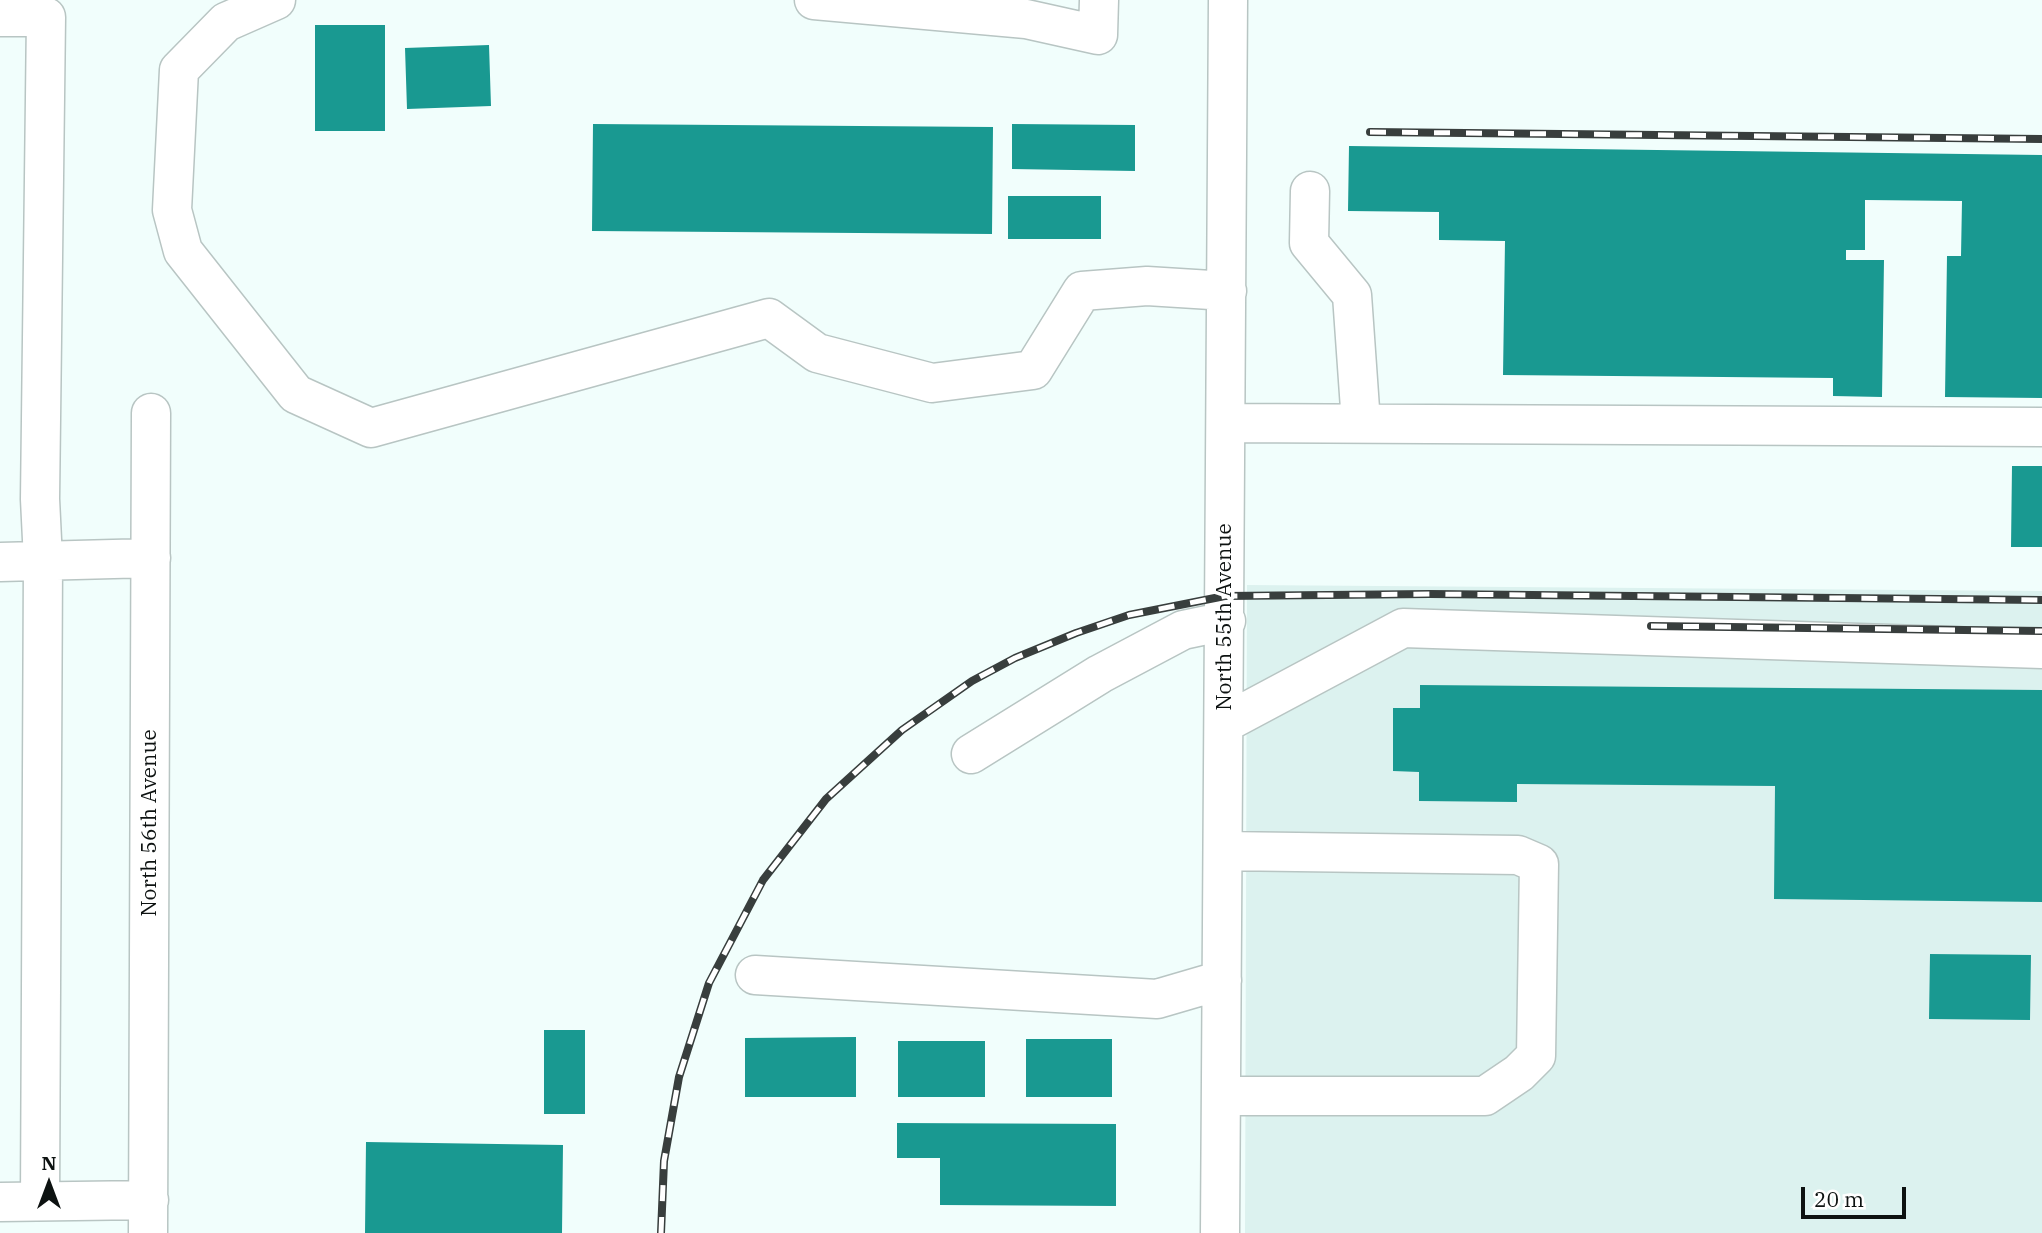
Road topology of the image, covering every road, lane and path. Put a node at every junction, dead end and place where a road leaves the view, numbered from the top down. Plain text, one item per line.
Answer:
1 (276, 0) edge
2 (814, 0) edge
3 (1099, 0) edge
4 (1228, 0) edge
5 (0, 17) edge
6 (1310, 191) dead end
7 (1227, 291) junction
8 (151, 413) dead end
9 (1226, 424) junction
10 (1361, 424) junction
11 (2042, 427) edge
12 (150, 558) junction
13 (43, 560) junction
14 (0, 562) edge
15 (1226, 621) junction
16 (2042, 649) edge
17 (1225, 723) junction
18 (971, 754) dead end
19 (1223, 851) junction
20 (755, 975) dead end
21 (1223, 980) junction
22 (1222, 1096) junction
23 (40, 1201) junction
24 (0, 1202) edge
25 (149, 1216) edge
26 (1220, 1233) edge

1 - 7 street
2 - 3 street
4 - 7 street, North 55th Avenue
5 - 13 street
6 - 10 street
7 - 9 street, North 55th Avenue
8 - 12 street, North 56th Avenue
9 - 10 street
9 - 15 street, North 55th Avenue
10 - 11 street
12 - 13 street
12 - 25 street, North 56th Avenue
13 - 14 street
13 - 23 street
15 - 17 street, North 55th Avenue
15 - 18 street
16 - 17 street
17 - 19 street, North 55th Avenue
19 - 21 street, North 55th Avenue
19 - 22 street
20 - 21 street
21 - 22 street, North 55th Avenue
22 - 26 street, North 55th Avenue
23 - 24 street
23 - 25 street

